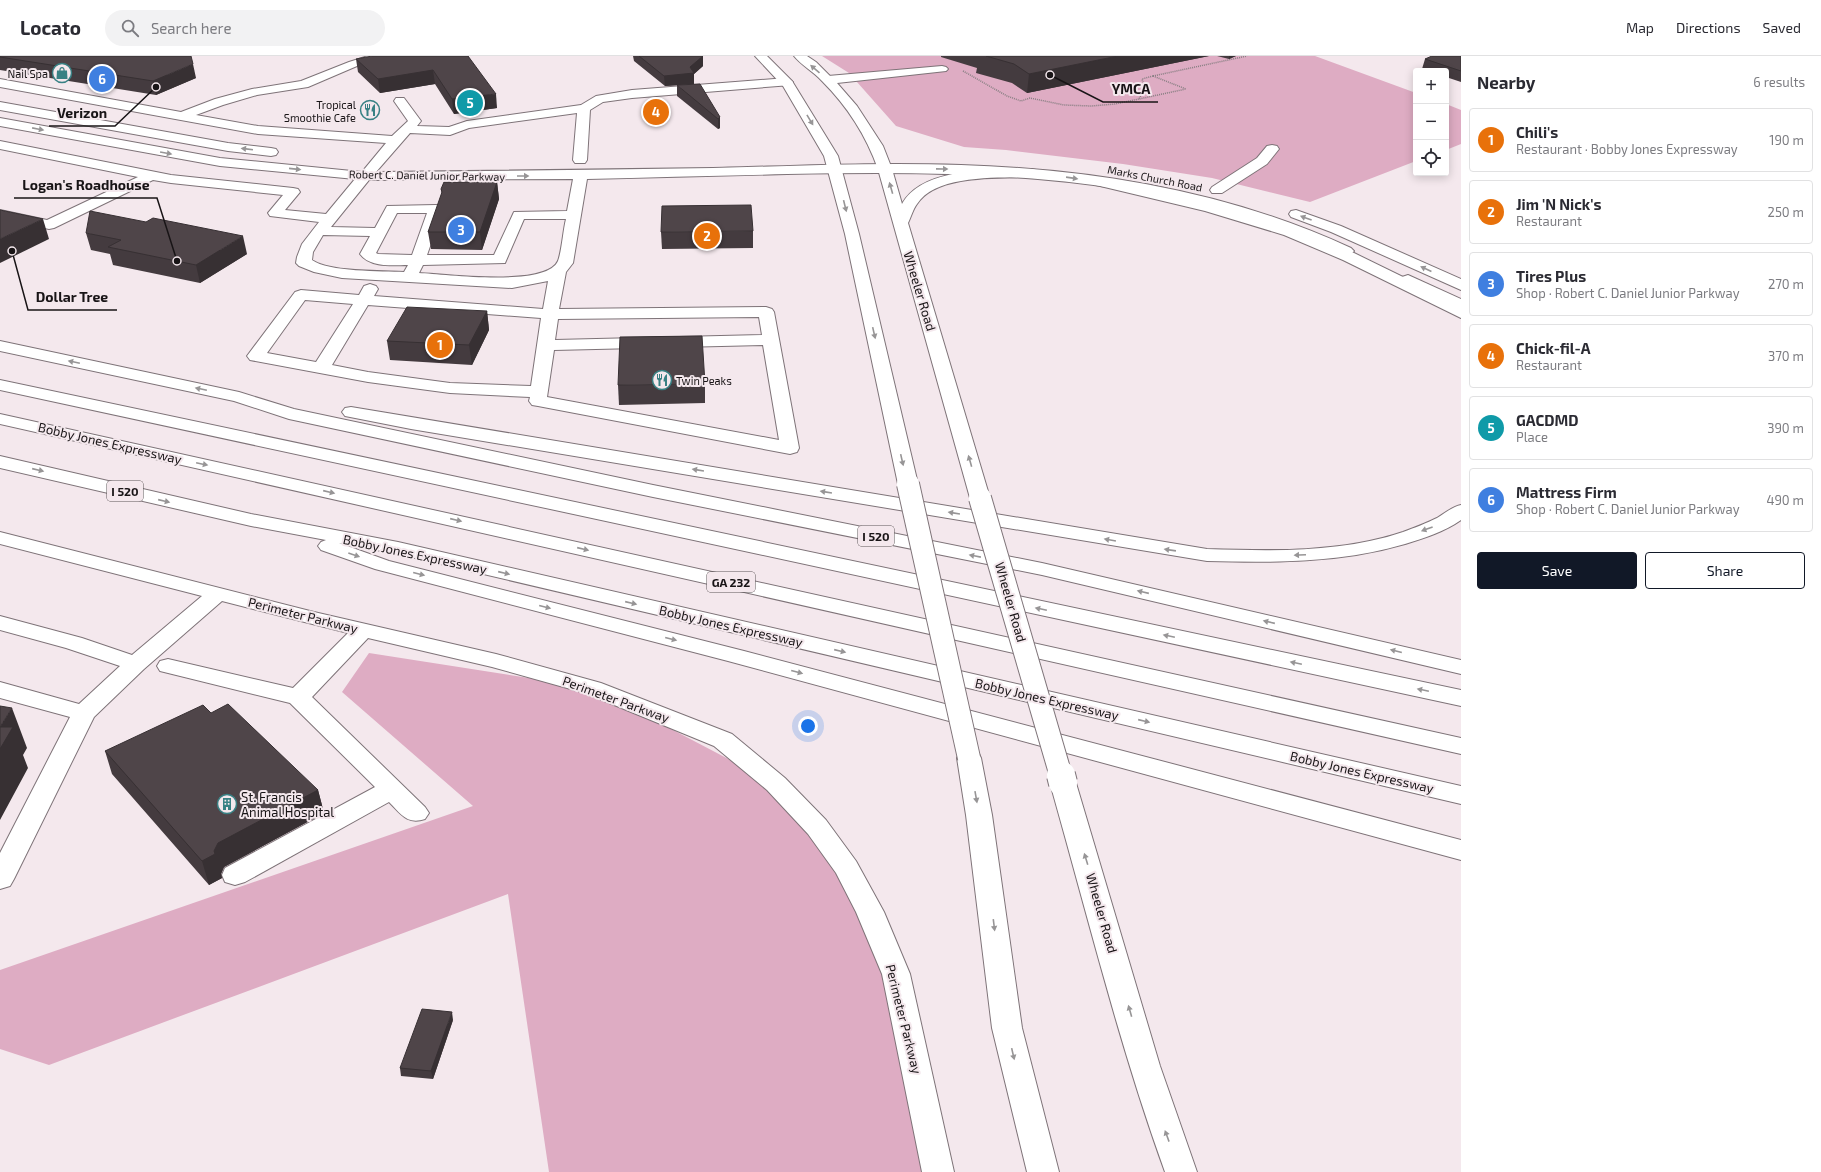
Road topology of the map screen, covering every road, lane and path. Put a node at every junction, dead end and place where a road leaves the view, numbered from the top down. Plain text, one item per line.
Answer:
1 (380, 56) edge
2 (761, 56) edge
3 (800, 56) edge
4 (1247, 56) edge
5 (942, 69) dead end
6 (958, 69) dead end
7 (1153, 76) junction
8 (828, 80) junction
9 (787, 82) junction
10 (0, 83) edge
11 (1139, 99) junction
12 (400, 101) dead end
13 (0, 106) edge
14 (584, 108) junction
15 (183, 116) junction
16 (0, 122) edge
17 (406, 129) junction
18 (149, 133) junction
19 (395, 140) junction
20 (104, 142) junction
21 (0, 145) edge
22 (1272, 149) dead end
23 (281, 154) dead end
24 (816, 157) dead end
25 (69, 159) junction
26 (1019, 159) dead end
27 (564, 160) dead end
28 (580, 160) junction
29 (596, 160) dead end
30 (886, 160) junction
31 (1039, 160) dead end
32 (832, 163) junction
33 (1031, 173) junction
34 (152, 175) junction
35 (581, 175) junction
36 (364, 176) junction
37 (1163, 179) dead end
38 (1100, 182) junction
39 (1217, 190) junction
40 (1259, 202) dead end
41 (1284, 210) dead end
42 (0, 214) edge
43 (573, 214) junction
44 (901, 224) junction
45 (325, 225) junction
46 (379, 232) junction
47 (418, 260) junction
48 (558, 272) junction
49 (381, 276) junction
50 (409, 277) junction
51 (1461, 285) edge
52 (362, 300) junction
53 (1461, 305) edge
54 (1461, 313) edge
55 (550, 314) junction
56 (771, 340) junction
57 (545, 345) junction
58 (0, 346) edge
59 (321, 368) junction
60 (0, 385) edge
61 (539, 392) junction
62 (239, 397) junction
63 (0, 419) edge
64 (0, 462) edge
65 (1461, 511) edge
66 (251, 520) junction
67 (0, 538) edge
68 (216, 594) junction
69 (0, 622) edge
70 (363, 630) junction
71 (136, 664) junction
72 (168, 666) dead end
73 (1461, 667) edge
74 (0, 690) edge
75 (298, 697) junction
76 (1461, 698) edge
77 (84, 713) junction
78 (1461, 746) edge
79 (392, 789) junction
80 (1461, 795) edge
81 (416, 813) dead end
82 (1461, 850) edge
83 (235, 875) dead end
84 (0, 879) edge
85 (938, 1172) edge
86 (1043, 1172) edge
87 (1181, 1172) edge

1 - 15 main road
2 - 9 main road
8 -> 3 main road, Wheeler Road
4 - 7 path
5 - 8 main road
6 - 11 path
7 - 11 path
7 - 11 path
8 - 30 main road, Wheeler Road
9 - 14 main road
9 -> 32 main road
10 - 15 main road
12 - 17 main road
13 - 18 main road
14 - 17 main road
14 - 28 main road
15 - 18 main road
15 - 19 main road
16 -> 20 main road, Robert C. Daniel Junior Parkway
17 - 19 main road
23 -> 18 main road
19 - 36 main road
20 - 25 main road
20 -> 36 main road, Robert C. Daniel Junior Parkway
21 - 25 main road
22 - 39 main road
24 - 32 main road
25 - 34 main road
26 - 31 main road
27 - 28 main road
28 - 29 main road
30 - 32 main road, Marks Church Road
30 -> 33 main road, Marks Church Road
44 -> 30 main road, Wheeler Road
32 - 35 main road, Robert C. Daniel Junior Parkway
32 -> 86 main road, bridge
33 -> 38 main road, Marks Church Road
33 - 44 main road
34 - 42 main road
34 - 45 main road
36 -> 35 main road, Robert C. Daniel Junior Parkway
35 - 43 main road
36 - 45 main road
37 - 39 main road, Marks Church Road
38 - 53 main road, Marks Church Road
38 - 54 main road
39 - 40 main road, Marks Church Road
51 -> 41 main road
43 - 47 main road
43 - 48 main road
87 -> 44 main road, Wheeler Road, bridge
45 - 46 main road
45 - 49 main road
46 - 47 main road
46 - 47 main road
47 - 50 main road
48 - 50 main road
48 - 55 main road
49 - 50 main road
49 - 52 main road
52 - 55 main road
52 - 59 main road
52 - 59 main road
55 - 56 main road
55 - 57 main road
56 - 57 main road
56 - 61 main road
57 - 61 main road
62 -> 58 main road, I 520
59 - 61 main road
76 -> 60 main road
65 -> 62 main road
73 -> 62 main road, I 520
63 -> 78 main road, Bobby Jones Expressway / GA 232
64 -> 66 main road, Bobby Jones Expressway / I 520
66 -> 80 main road, Bobby Jones Expressway / I 520
66 -> 82 main road
67 - 68 main road, Perimeter Parkway
68 - 70 main road, Perimeter Parkway
68 - 71 main road
69 - 71 main road
70 - 75 main road
70 - 85 main road, Perimeter Parkway
71 - 77 main road
72 - 75 main road
74 - 77 main road
75 - 79 main road
77 - 84 main road
79 - 81 main road
79 - 83 main road

